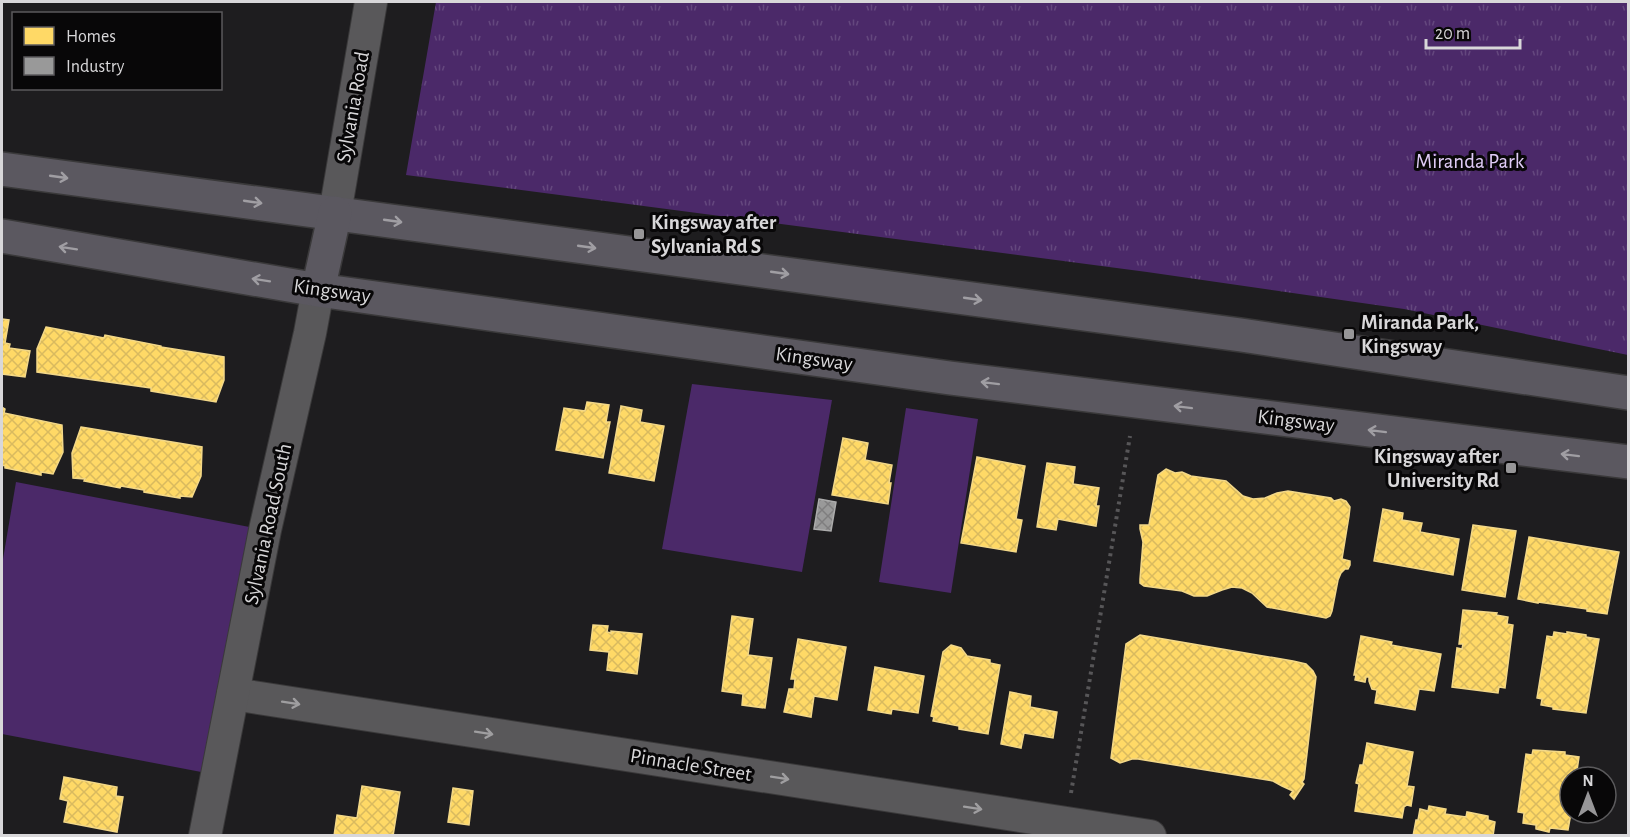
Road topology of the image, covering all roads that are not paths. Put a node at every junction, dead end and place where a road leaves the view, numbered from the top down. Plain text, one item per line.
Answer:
1 (371, 2) edge
2 (2, 169) edge
3 (335, 213) junction
4 (2, 236) edge
5 (318, 290) junction
6 (1629, 393) edge
7 (1629, 462) edge
8 (233, 694) junction
9 (205, 836) edge
10 (1150, 836) edge

1 - 3 street, Sylvania Road
2 -> 3 main road
3 - 5 main road, Sylvania Road South
3 -> 6 main road
5 -> 4 main road, Kingsway
7 -> 5 main road, Kingsway
5 - 8 street, Sylvania Road South
8 - 9 street, Sylvania Road South
8 -> 10 street, Pinnacle Street

